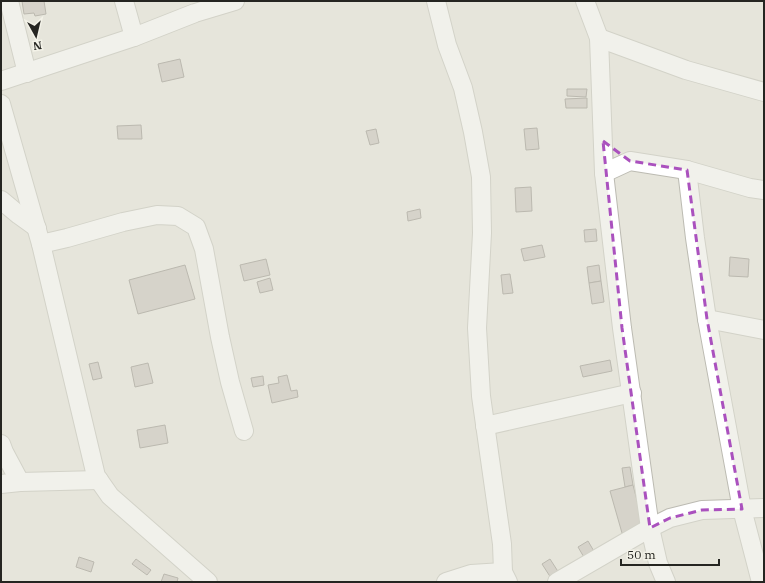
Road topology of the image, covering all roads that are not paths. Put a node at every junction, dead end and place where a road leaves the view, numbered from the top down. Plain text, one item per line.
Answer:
1 (9, 1) edge
2 (124, 1) edge
3 (235, 1) edge
4 (436, 1) edge
5 (585, 1) edge
6 (134, 37) junction
7 (599, 38) junction
8 (27, 73) junction
9 (1, 81) edge
10 (764, 92) edge
11 (1, 104) edge
12 (603, 141) junction
13 (630, 161) junction
14 (687, 170) junction
15 (604, 172) junction
16 (764, 190) edge
17 (1, 200) edge
18 (39, 236) junction
19 (707, 319) junction
20 (764, 330) edge
21 (632, 393) junction
22 (485, 426) junction
23 (244, 431) dead end
24 (1, 444) edge
25 (99, 480) junction
26 (20, 482) junction
27 (1, 484) edge
28 (764, 508) edge
29 (742, 509) junction
30 (650, 528) junction
31 (761, 575) edge
32 (506, 577) edge
33 (208, 582) edge
34 (446, 582) edge
35 (557, 582) edge
36 (666, 582) edge

1 - 8 street
2 - 6 street
3 - 6 street
4 - 22 street
5 - 7 street
6 - 8 street
7 - 10 street
7 - 12 street
8 - 9 street
11 - 18 street
12 - 13 street
12 - 15 street
13 - 14 street
13 - 15 street
14 - 16 street
14 - 19 street
15 - 21 street
17 - 18 street
18 - 23 street
18 - 25 street
19 - 20 street
19 - 29 street
21 - 22 street
21 - 30 street
22 - 32 street
24 - 26 street
25 - 26 street
25 - 33 street
26 - 27 street
28 - 29 street
29 - 30 street
29 - 31 street
30 - 35 street
30 - 36 street
32 - 34 street

